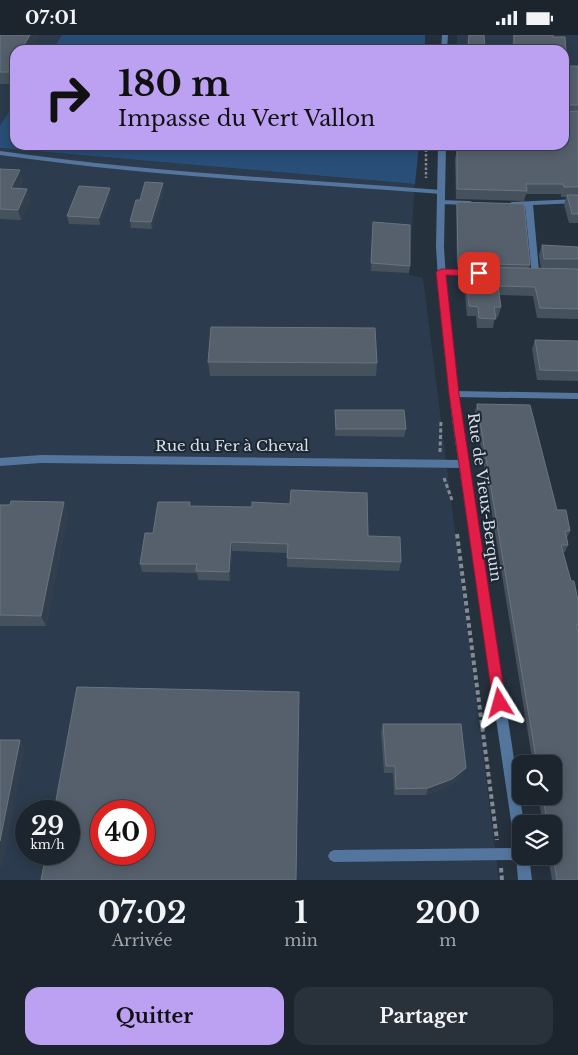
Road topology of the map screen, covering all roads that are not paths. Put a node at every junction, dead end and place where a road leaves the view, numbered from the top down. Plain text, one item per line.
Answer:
1 (442, 150) edge
2 (0, 153) edge
3 (441, 197) junction
4 (578, 201) edge
5 (480, 203) edge
6 (500, 204) edge
7 (529, 205) junction
8 (441, 272) junction
9 (488, 273) edge
10 (552, 274) edge
11 (454, 394) junction
12 (578, 397) edge
13 (0, 462) edge
14 (464, 464) junction
15 (516, 815) edge
16 (512, 854) edge
17 (334, 856) dead end
18 (523, 865) edge
19 (525, 880) edge

1 - 3 street, Rue de Vieux-Berquin
2 - 3 lane
3 - 5 street
3 - 8 street, Rue de Vieux-Berquin
4 - 7 street
6 - 7 street
7 - 10 street
8 - 9 street
8 - 11 street, Rue de Vieux-Berquin
11 - 12 lane
11 - 14 street, Rue de Vieux-Berquin
13 - 14 street, Rue du Fer à Cheval
14 - 15 street, Rue de Vieux-Berquin
16 - 17 lane
18 - 19 street, Rue de Vieux-Berquin

